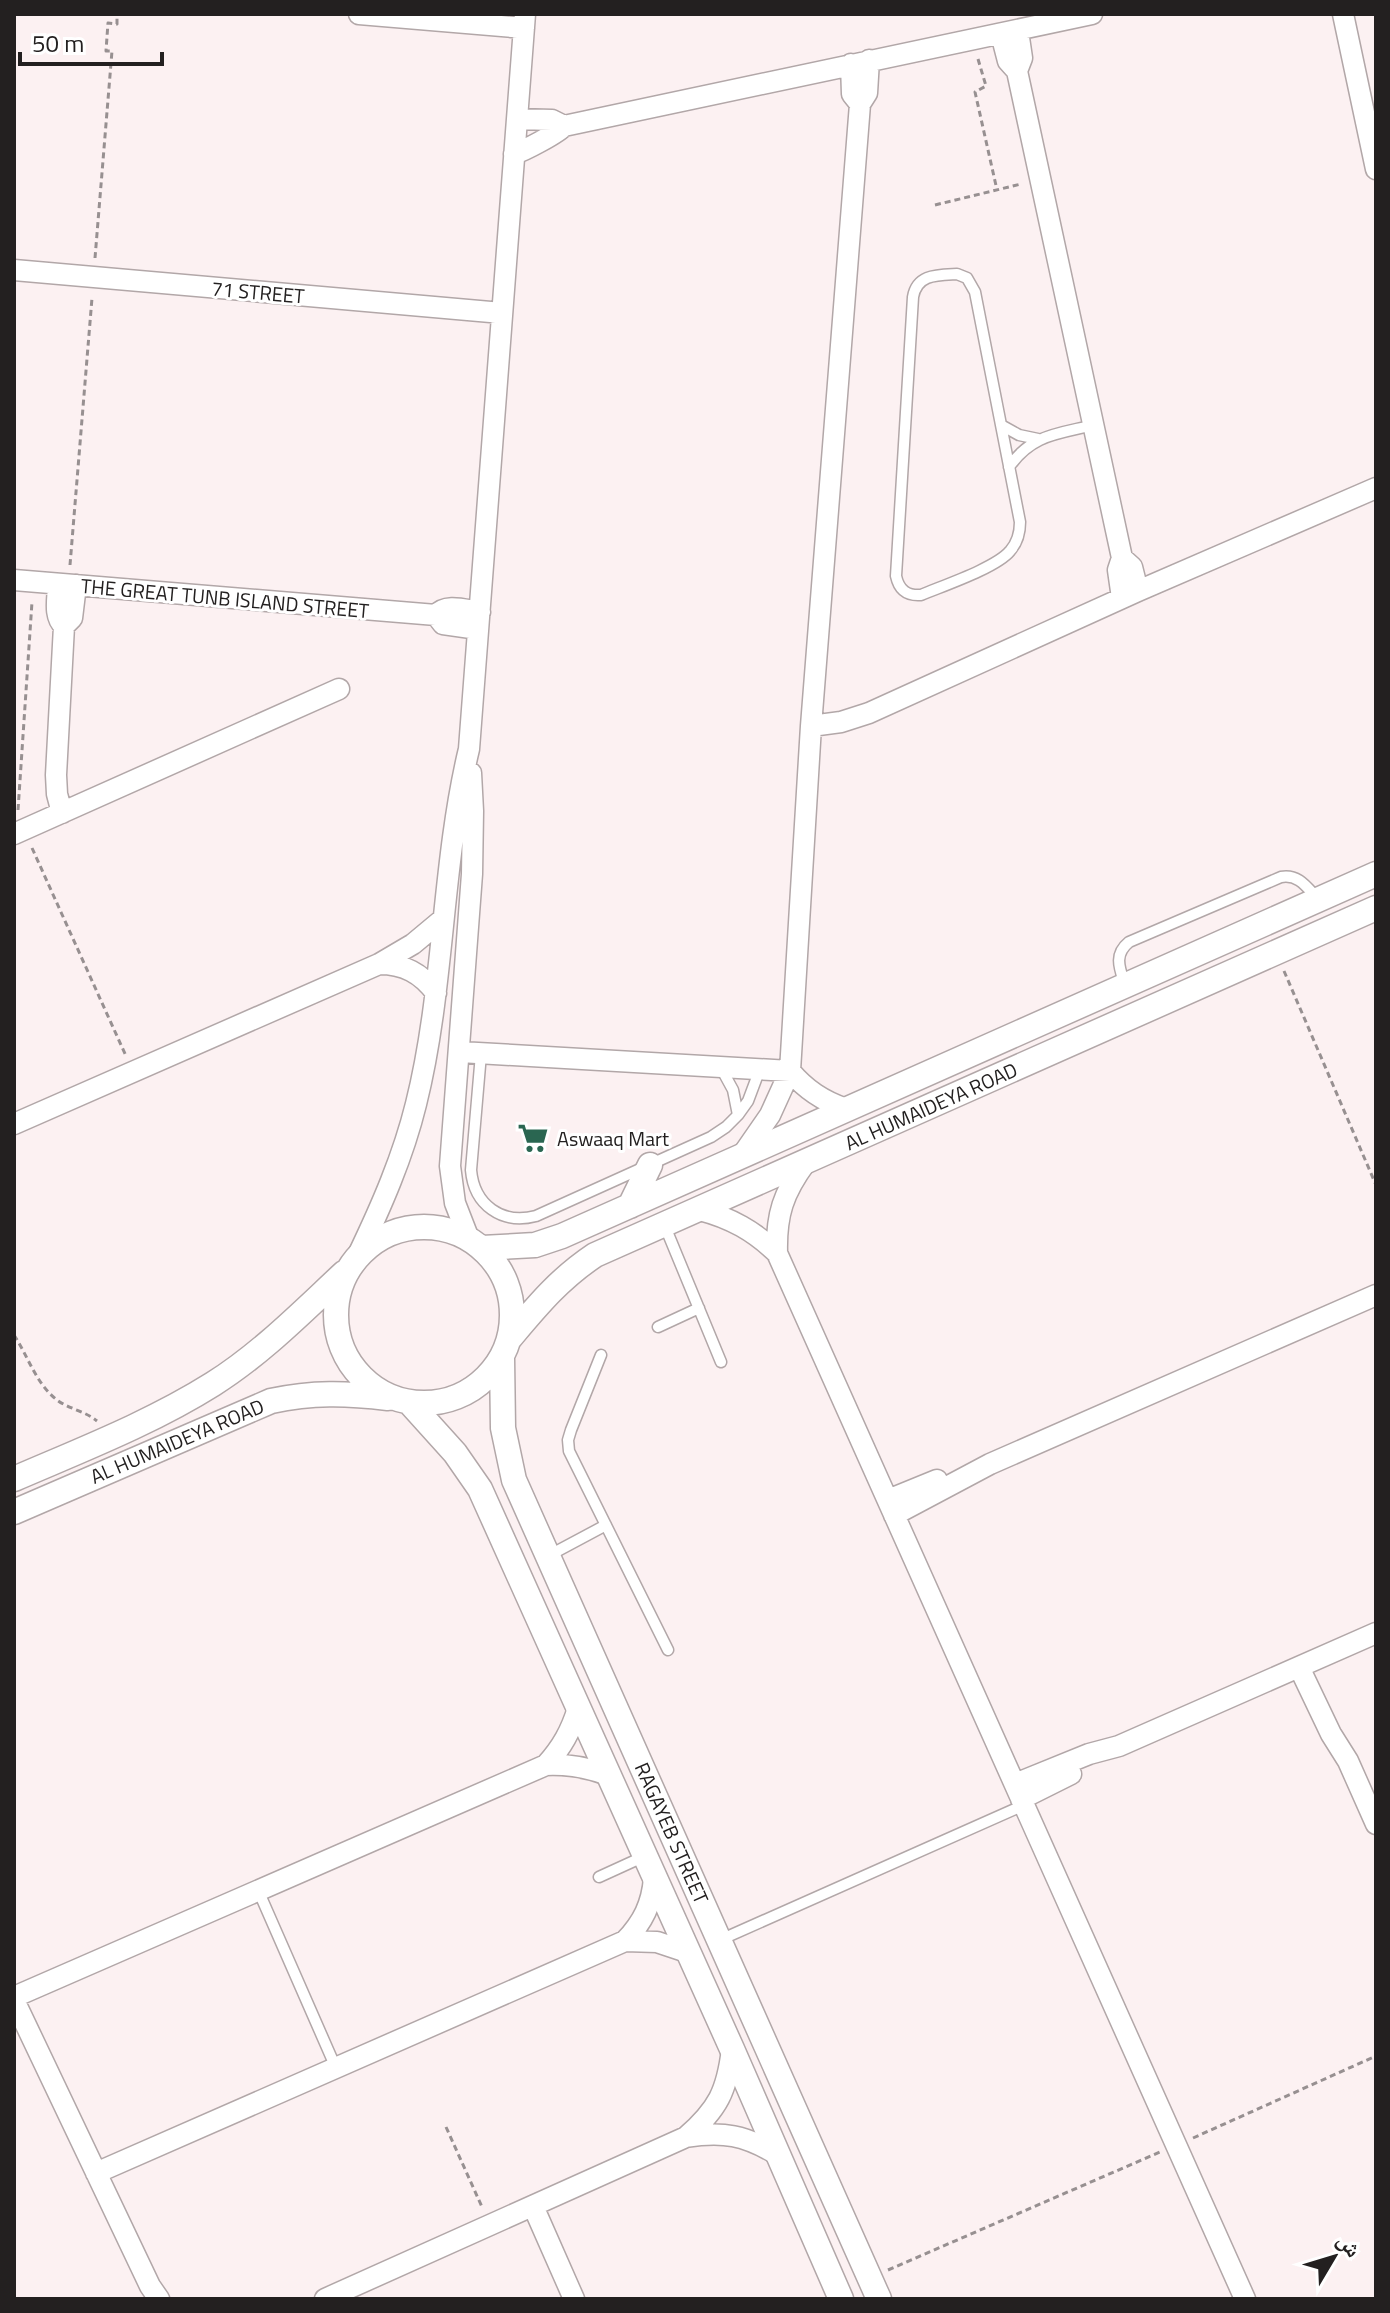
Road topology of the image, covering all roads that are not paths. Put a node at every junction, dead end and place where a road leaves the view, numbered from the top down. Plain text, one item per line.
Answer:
1 (359, 14) edge
2 (1092, 14) edge
3 (1343, 14) edge
4 (524, 21) edge
5 (1010, 32) junction
6 (860, 62) junction
7 (517, 119) junction
8 (564, 126) junction
9 (514, 154) junction
10 (1376, 169) edge
11 (14, 270) edge
12 (502, 313) junction
13 (1001, 425) junction
14 (1094, 425) junction
15 (1038, 439) junction
16 (1009, 467) junction
17 (1376, 488) edge
18 (24, 581) edge
19 (67, 585) junction
20 (1130, 594) junction
21 (479, 620) junction
22 (339, 689) dead end
23 (811, 726) junction
24 (469, 749) junction
25 (62, 813) junction
26 (18, 832) edge
27 (1376, 874) edge
28 (1318, 899) junction
29 (1376, 908) edge
30 (443, 919) junction
31 (379, 964) junction
32 (1125, 985) junction
33 (436, 993) junction
34 (460, 1052) junction
35 (481, 1054) junction
36 (719, 1066) junction
37 (760, 1069) junction
38 (790, 1071) junction
39 (846, 1109) junction
40 (738, 1115) junction
41 (14, 1124) edge
42 (743, 1154) junction
43 (806, 1162) junction
44 (650, 1165) junction
45 (630, 1206) junction
46 (700, 1210) junction
47 (664, 1224) junction
48 (475, 1244) junction
49 (777, 1253) junction
50 (353, 1263) junction
51 (1376, 1295) edge
52 (699, 1308) junction
53 (658, 1327) dead end
54 (506, 1348) junction
55 (601, 1355) dead end
56 (721, 1362) dead end
57 (402, 1400) junction
58 (14, 1479) edge
59 (891, 1508) junction
60 (14, 1512) edge
61 (606, 1525) junction
62 (548, 1556) junction
63 (1376, 1633) edge
64 (668, 1650) dead end
65 (1305, 1664) junction
66 (578, 1708) junction
67 (546, 1765) junction
68 (608, 1775) junction
69 (1020, 1796) junction
70 (1376, 1824) edge
71 (649, 1867) junction
72 (599, 1877) dead end
73 (258, 1890) junction
74 (720, 1940) junction
75 (625, 1941) junction
76 (687, 1952) junction
77 (14, 1998) edge
78 (732, 2049) junction
79 (336, 2068) junction
80 (686, 2137) junction
81 (778, 2155) junction
82 (96, 2173) junction
83 (533, 2206) junction
84 (875, 2288) edge
85 (154, 2295) edge
86 (325, 2299) edge
87 (574, 2299) edge
88 (841, 2299) edge
89 (1245, 2299) edge

1 - 4 street
2 - 5 street
3 - 10 street
4 - 7 street
5 - 6 street
5 - 14 street
6 - 8 street
6 - 23 street
7 - 8 street
7 - 9 street
8 - 9 street
9 - 12 street
11 - 12 street, 71 STREET
12 - 21 street
13 - 15 lane
13 - 16 lane
13 - 16 lane
14 - 15 lane
14 - 20 street
15 - 16 lane
17 - 20 street
18 - 19 street, THE GREAT TUNB ISLAND STREET
19 - 21 street, THE GREAT TUNB ISLAND STREET
19 - 25 street
20 - 23 street
21 - 24 street
22 - 25 street
23 - 38 street
24 - 30 street
24 - 34 street
25 - 26 street
27 - 28 street, AL HUMAIDEYA ROAD
28 - 32 street, AL HUMAIDEYA ROAD
28 - 32 lane
29 - 43 street, AL HUMAIDEYA ROAD
30 - 31 street
30 - 33 street
31 - 33 street
31 - 41 street
32 - 39 street, AL HUMAIDEYA ROAD
33 - 50 street
34 - 35 street
34 - 48 street
35 - 36 street
35 - 44 lane
36 - 37 street
36 - 40 lane
37 - 38 street
37 - 40 lane
38 - 39 street
38 - 42 street
39 - 42 street, AL HUMAIDEYA ROAD
40 - 44 lane
42 - 45 street, AL HUMAIDEYA ROAD
43 - 46 street, AL HUMAIDEYA ROAD
43 - 49 street
44 - 45 street
45 - 48 street, AL HUMAIDEYA ROAD
46 - 47 street, AL HUMAIDEYA ROAD
46 - 49 street
47 - 52 lane
47 - 54 street, AL HUMAIDEYA ROAD
48 - 50 street
48 - 54 street
49 - 59 street
50 - 57 street
50 - 58 street, AL HUMAIDEYA ROAD
51 - 59 street
52 - 53 lane
52 - 56 lane
54 - 57 street
54 - 62 street, RAGAYEB STREET
55 - 61 lane
57 - 60 street, AL HUMAIDEYA ROAD
57 - 66 street, RAGAYEB STREET
59 - 69 street
61 - 62 lane
61 - 64 lane
62 - 74 street, RAGAYEB STREET
63 - 65 street
65 - 69 street
65 - 70 street
66 - 67 street
66 - 68 street, RAGAYEB STREET
67 - 68 street
67 - 73 street
68 - 71 street, RAGAYEB STREET
69 - 74 lane
69 - 89 street
71 - 72 lane
71 - 75 street
71 - 76 street, RAGAYEB STREET
73 - 77 street
73 - 79 lane
74 - 84 street, RAGAYEB STREET
75 - 76 street
75 - 79 street
76 - 78 street, RAGAYEB STREET
77 - 82 street
78 - 80 street
78 - 81 street, RAGAYEB STREET
79 - 82 street
80 - 81 street
80 - 83 street
81 - 88 street, RAGAYEB STREET
82 - 85 street
83 - 86 street
83 - 87 street

